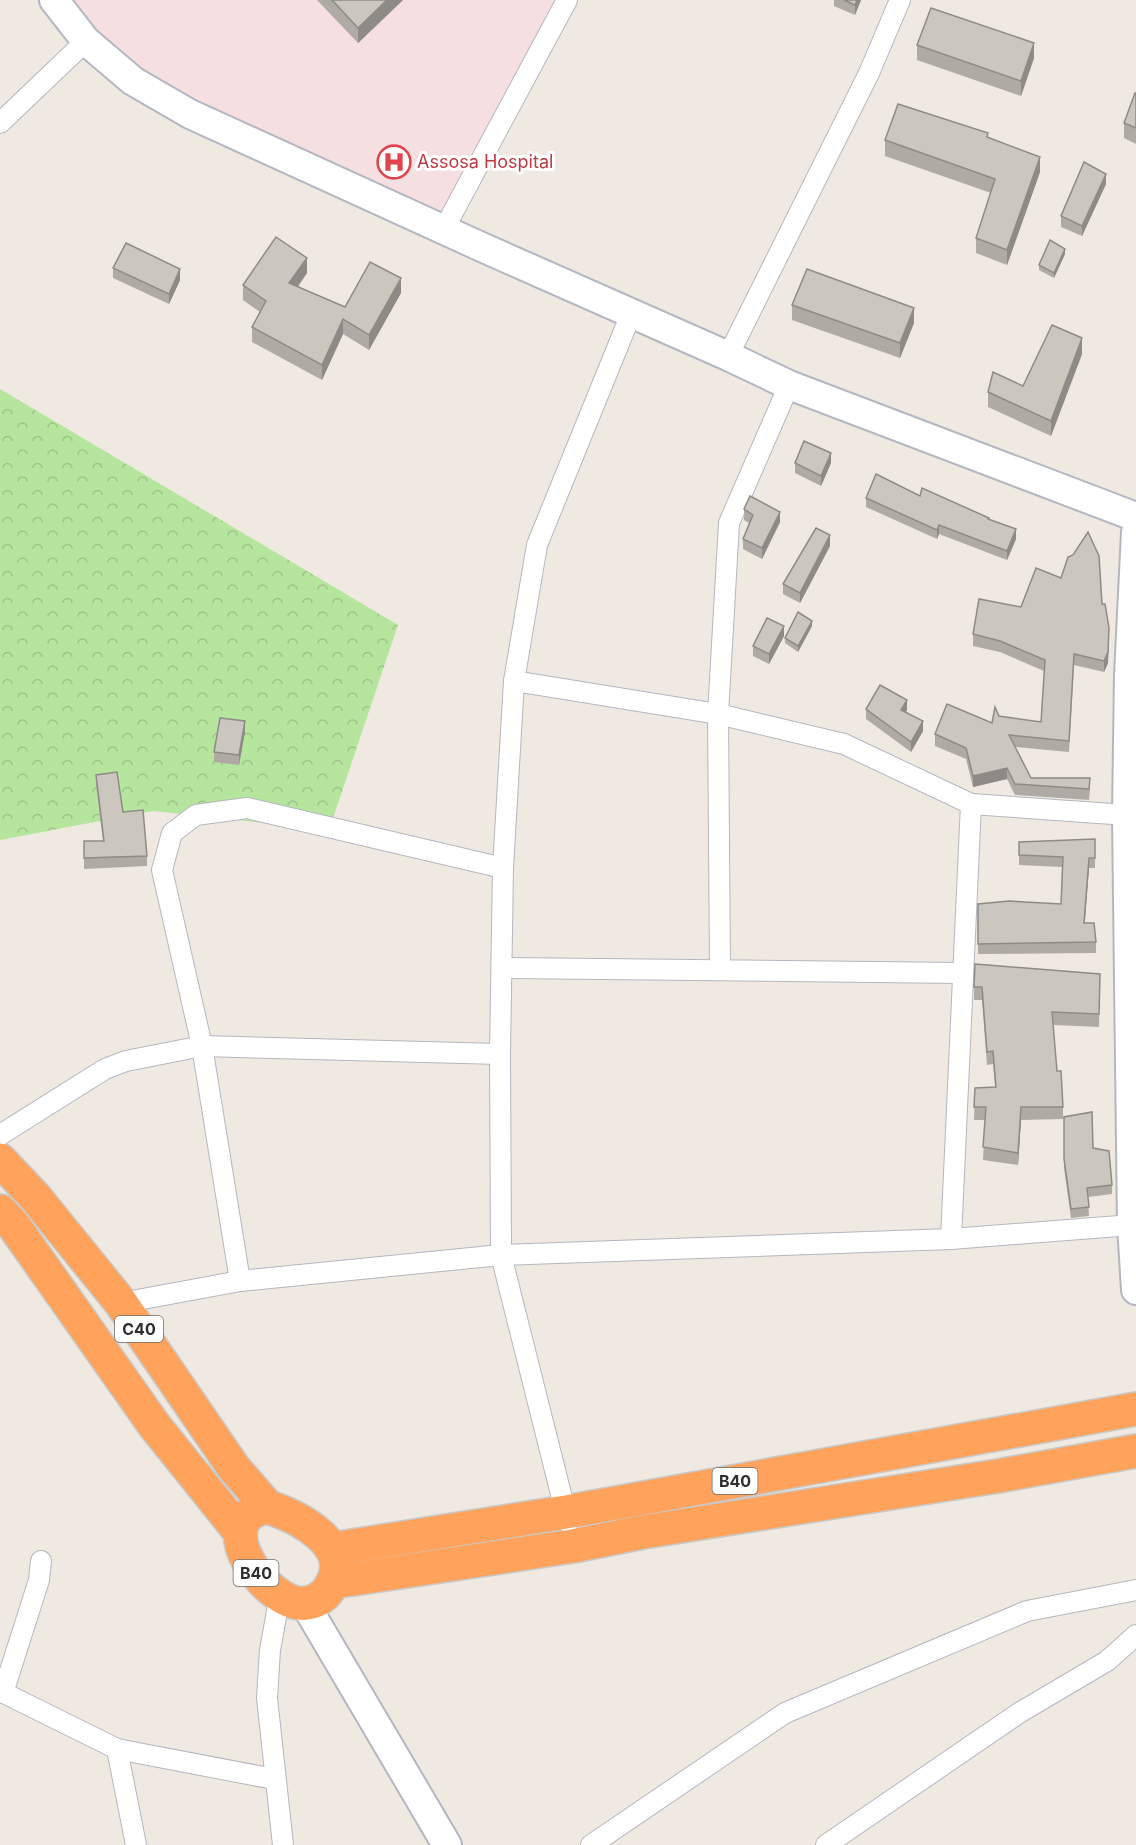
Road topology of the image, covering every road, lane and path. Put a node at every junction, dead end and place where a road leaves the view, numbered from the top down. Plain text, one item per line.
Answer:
1 (54, 0) edge
2 (567, 0) edge
3 (900, 0) edge
4 (86, 41) junction
5 (0, 123) edge
6 (444, 229) junction
7 (631, 314) junction
8 (728, 356) junction
9 (789, 385) junction
10 (1136, 517) edge
11 (1136, 532) edge
12 (514, 681) junction
13 (717, 714) junction
14 (971, 804) junction
15 (1127, 815) junction
16 (503, 868) junction
17 (503, 968) junction
18 (720, 969) junction
19 (963, 973) junction
20 (202, 1046) junction
21 (500, 1053) junction
22 (0, 1135) edge
23 (0, 1160) edge
24 (0, 1211) edge
25 (951, 1239) junction
26 (1134, 1240) edge
27 (501, 1255) junction
28 (240, 1281) junction
29 (1136, 1290) edge
30 (121, 1303) junction
31 (1136, 1409) edge
32 (1136, 1451) edge
33 (268, 1507) junction
34 (566, 1512) junction
35 (240, 1532) junction
36 (573, 1546) junction
37 (333, 1549) junction
38 (41, 1561) dead end
39 (333, 1582) junction
40 (1136, 1590) edge
41 (292, 1599) junction
42 (1136, 1635) edge
43 (1, 1692) edge
44 (117, 1749) junction
45 (274, 1779) junction
46 (136, 1845) edge
47 (282, 1845) edge
48 (447, 1845) edge
49 (591, 1845) edge
50 (826, 1845) edge

1 - 4 street
2 - 6 street
3 - 8 street
4 - 5 street
4 - 6 street
6 - 7 street
7 - 8 street
7 - 12 street
8 - 9 street
9 - 10 street
9 - 13 street
11 - 15 street
12 - 13 street
12 - 16 street
13 - 14 street
13 - 18 street
14 - 15 street
14 - 19 street
15 - 26 street
16 - 17 street
16 - 20 street
17 - 18 street
17 - 21 street
18 - 19 street
19 - 25 street
20 - 21 street
20 - 22 street
20 - 28 street
21 - 27 street
23 - 30 highway, C40
24 - 35 highway, C40
25 - 26 street
25 - 27 street
26 - 29 street
27 - 28 street
27 - 34 street
28 - 30 street
30 - 33 highway, C40
31 - 34 highway, B40
32 - 36 highway, B40
33 - 35 highway
33 - 37 highway
34 - 36 street
34 - 37 highway, B40
35 - 41 highway, B40
36 - 39 highway, B40
37 - 39 highway
38 - 43 street
39 - 41 highway
40 - 49 street
41 - 45 street
41 - 48 street
42 - 50 street
43 - 44 street
44 - 45 street
44 - 46 street
45 - 47 street

